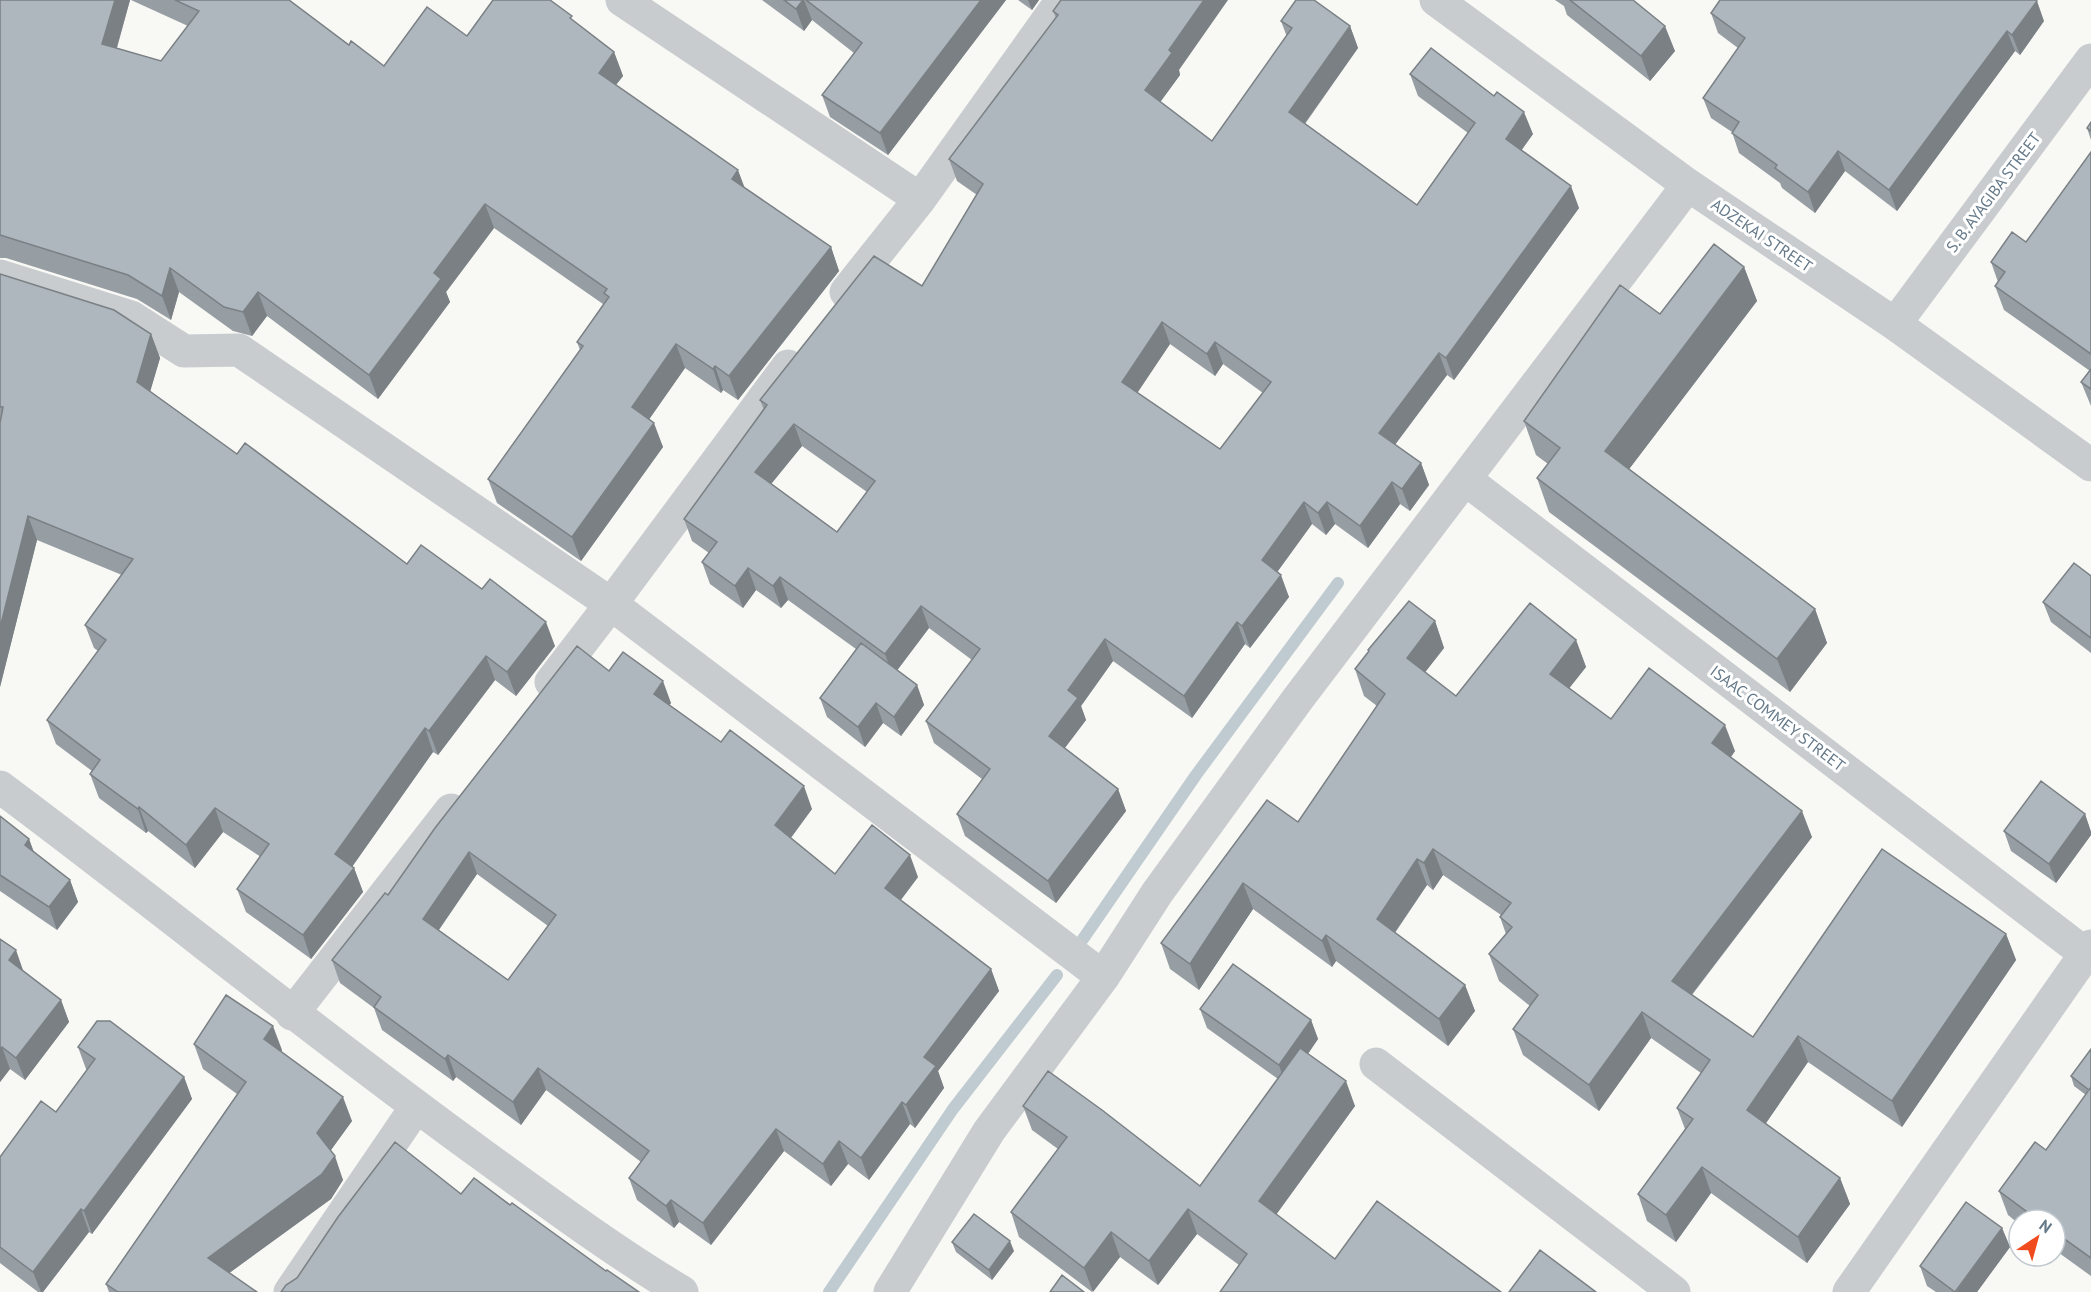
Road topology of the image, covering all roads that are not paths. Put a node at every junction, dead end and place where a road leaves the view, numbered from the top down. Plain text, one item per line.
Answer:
1 (622, 0) edge
2 (1062, 0) edge
3 (1436, 0) edge
4 (2091, 60) edge
5 (1688, 184) junction
6 (920, 199) junction
7 (0, 276) edge
8 (825, 319) edge
9 (1895, 324) junction
10 (803, 347) edge
11 (2091, 465) edge
12 (1465, 479) junction
13 (611, 604) junction
14 (530, 708) edge
15 (472, 783) edge
16 (0, 787) edge
17 (2089, 952) edge
18 (1103, 977) junction
19 (292, 1014) junction
20 (1376, 1064) dead end
21 (416, 1107) junction
22 (290, 1292) edge
23 (682, 1292) edge
24 (890, 1292) edge
25 (1674, 1292) edge
26 (1849, 1292) edge

1 - 6 street
2 - 6 street
3 - 5 street, ADZEKAI STREET
4 - 9 street, S. B. AYAGIBA STREET
5 - 9 street, ADZEKAI STREET
5 - 12 street
6 - 8 street
7 - 13 street
9 - 11 street, ADZEKAI STREET
10 - 13 street
12 - 17 street, ISAAC COMMEY STREET
12 - 18 street
13 - 14 street
13 - 18 street
15 - 19 street
16 - 19 street
17 - 26 street
18 - 24 street
19 - 21 street
20 - 25 street
21 - 22 street
21 - 23 street

